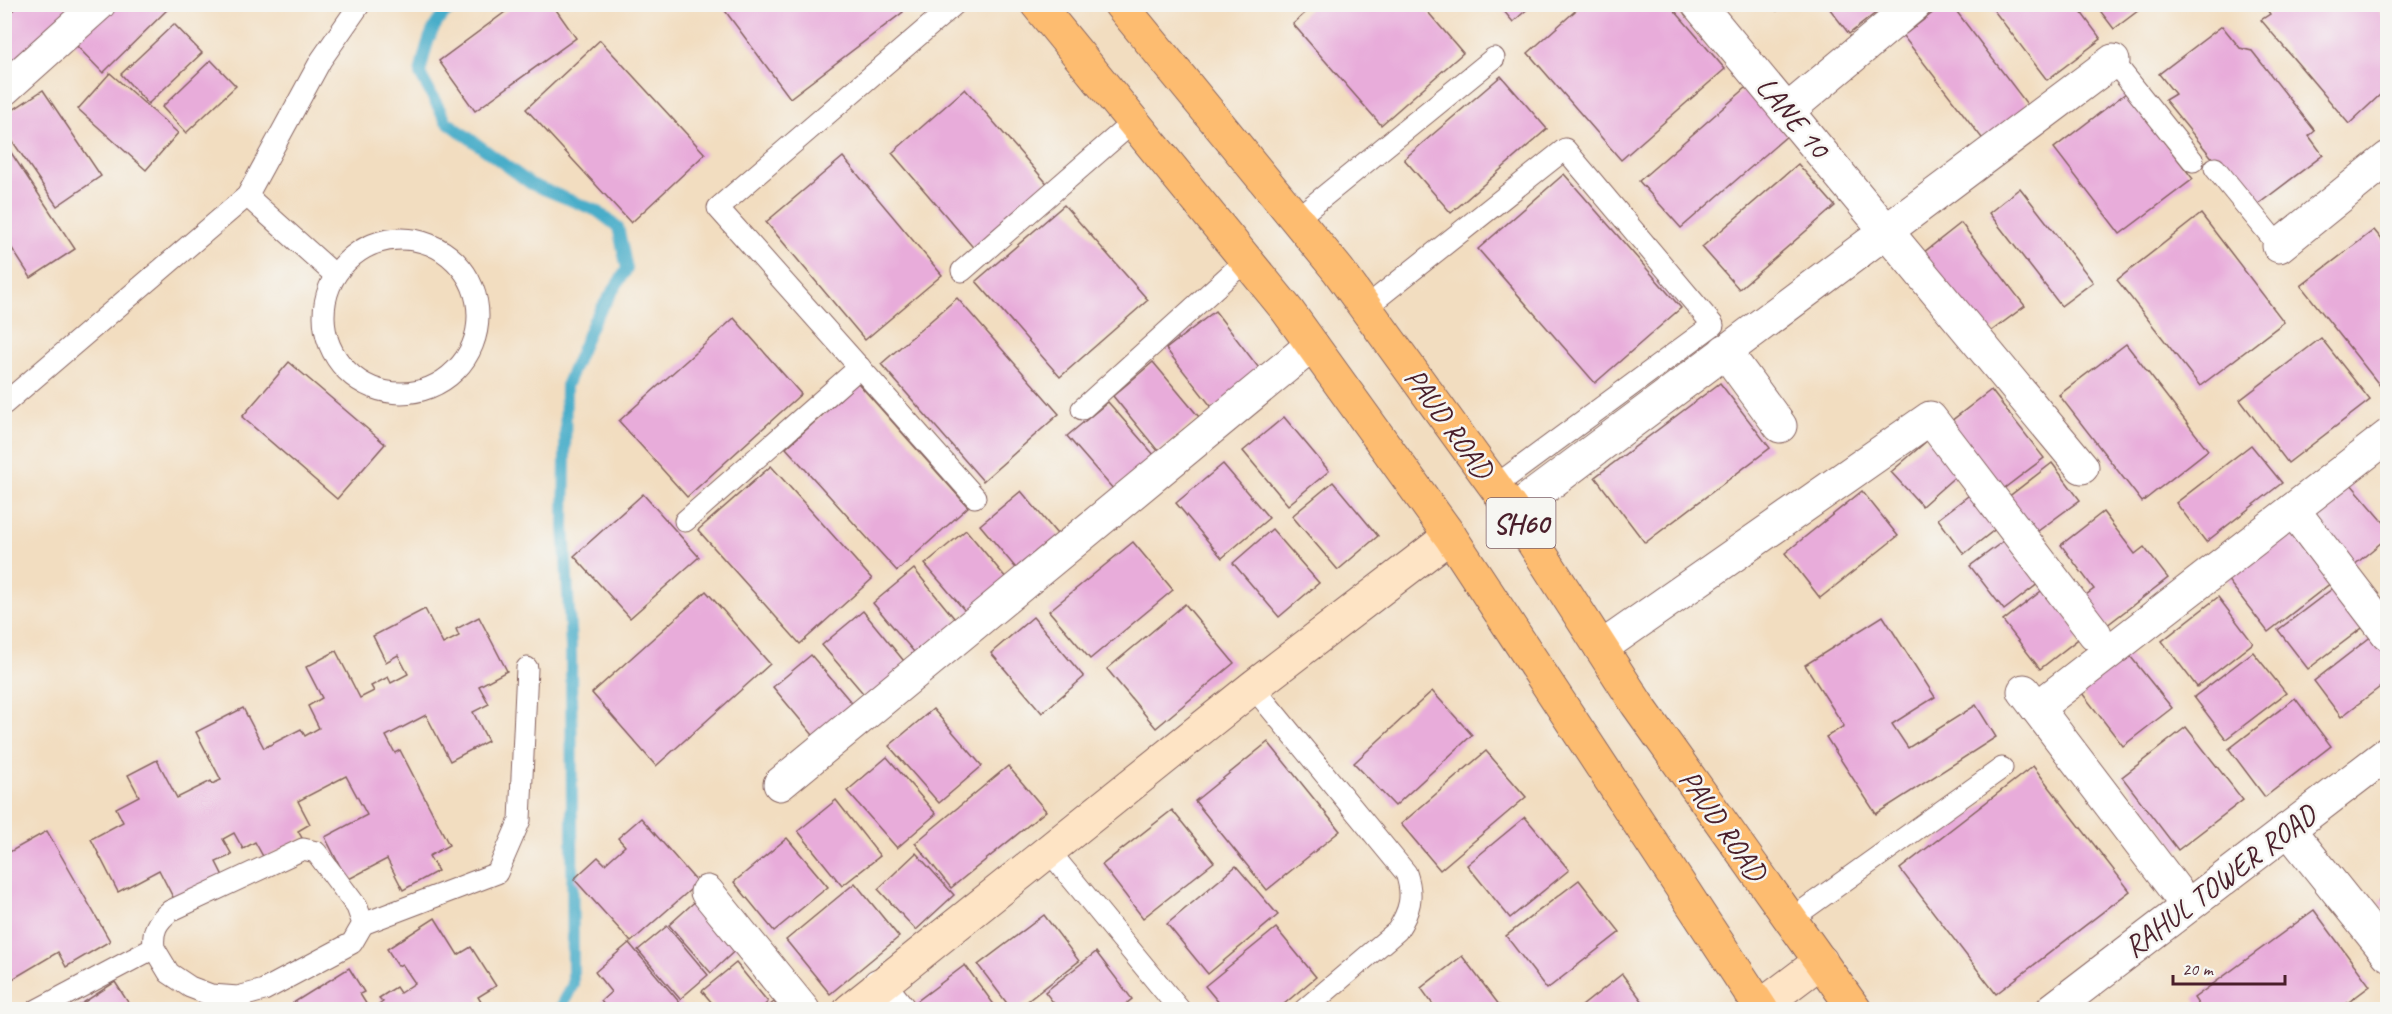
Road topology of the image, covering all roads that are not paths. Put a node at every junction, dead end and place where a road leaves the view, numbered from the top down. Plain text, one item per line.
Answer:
1 (99, 4) edge
2 (360, 4) edge
3 (955, 4) edge
4 (1036, 4) edge
5 (1120, 4) edge
6 (1698, 4) edge
7 (1914, 4) edge
8 (1494, 58) dead end
9 (2113, 61) joint
10 (4, 89) edge
11 (1787, 111) junction
12 (1133, 122) junction
13 (2388, 158) edge
14 (2193, 161) dead end
15 (2215, 168) dead end
16 (247, 196) junction
17 (1296, 219) junction
18 (1888, 230) junction
19 (2279, 246) joint
20 (1246, 260) junction
21 (962, 271) dead end
22 (335, 274) junction
23 (1365, 308) junction
24 (1312, 345) junction
25 (1725, 351) junction
26 (860, 367) junction
27 (4, 404) edge
28 (1082, 409) dead end
29 (1780, 426) dead end
30 (2388, 436) edge
31 (2082, 466) dead end
32 (975, 497) dead end
33 (1504, 499) junction
34 (2293, 510) junction
35 (685, 521) dead end
36 (1450, 536) junction
37 (2095, 634) dead end
38 (2388, 634) edge
39 (1600, 648) junction
40 (527, 668) dead end
41 (1253, 687) junction
42 (2388, 753) edge
43 (2002, 768) dead end
44 (780, 784) dead end
45 (2288, 829) junction
46 (1049, 851) junction
47 (706, 892) dead end
48 (2187, 905) junction
49 (1791, 919) junction
50 (363, 924) junction
51 (154, 948) junction
52 (2388, 954) edge
53 (1821, 961) junction
54 (889, 997) edge
55 (1759, 1009) edge
56 (37, 1010) edge
57 (803, 1010) edge
58 (850, 1010) edge
59 (1180, 1010) edge
60 (1304, 1010) edge
61 (1855, 1010) edge
62 (2052, 1010) edge

1 - 10 street
2 - 16 lane
3 - 26 lane
4 - 12 main road, SH60
5 - 17 main road, PAUD ROAD / SH60
6 - 11 street, LANE 10
7 - 11 street
8 - 17 lane
9 - 14 lane
9 - 18 street
11 - 18 street, LANE 10
12 - 20 main road, SH60
12 - 21 lane
13 - 19 street
15 - 19 lane
16 - 22 lane
16 - 27 lane
17 - 23 main road, PAUD ROAD / SH60
18 - 25 street
18 - 31 street, LANE 10
20 - 24 main road, SH60
20 - 28 lane
22 - 22 lane
23 - 33 main road, PAUD ROAD / SH60
23 - 33 lane
24 - 36 main road, SH60
24 - 44 street
25 - 29 street
25 - 33 street
26 - 32 lane
26 - 35 lane
30 - 34 street
33 - 39 main road, PAUD ROAD / SH60
34 - 38 street
34 - 48 street
36 - 41 street
36 - 55 main road, SH60
37 - 39 street
39 - 49 main road, PAUD ROAD / SH60
40 - 50 lane
41 - 46 street
41 - 60 lane
42 - 45 street, RAHUL TOWER ROAD
43 - 49 lane
45 - 48 street, RAHUL TOWER ROAD
45 - 52 street
46 - 54 street
46 - 59 lane
47 - 57 street
48 - 62 street, RAHUL TOWER ROAD
49 - 53 main road, PAUD ROAD / SH60
50 - 51 lane
50 - 51 lane
51 - 56 lane
53 - 55 street
53 - 61 main road, PAUD ROAD / SH60
54 - 58 street

